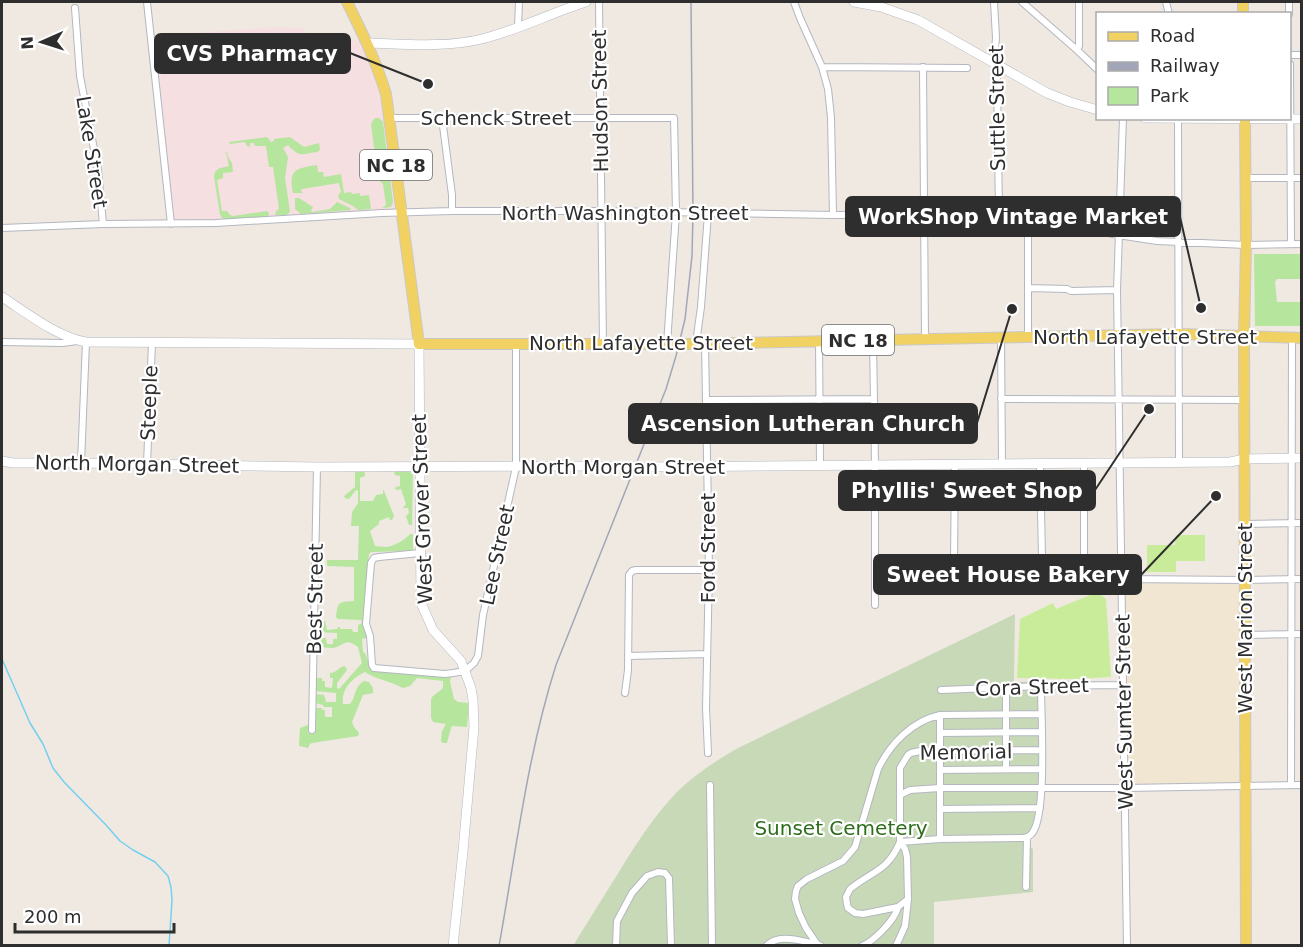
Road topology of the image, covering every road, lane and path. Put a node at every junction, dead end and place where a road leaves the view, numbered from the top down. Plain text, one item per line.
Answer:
1 (147, 2) edge
2 (347, 2) edge
3 (519, 2) edge
4 (586, 2) edge
5 (599, 2) edge
6 (794, 2) edge
7 (854, 2) edge
8 (994, 2) edge
9 (1022, 2) edge
10 (1079, 2) edge
11 (75, 8) dead end
12 (518, 27) junction
13 (367, 43) junction
14 (1077, 50) junction
15 (994, 62) junction
16 (822, 67) junction
17 (923, 67) junction
18 (967, 68) dead end
19 (1096, 68) edge
20 (1096, 109) edge
21 (390, 118) junction
22 (442, 118) junction
23 (601, 118) junction
24 (1123, 120) edge
25 (1178, 120) edge
26 (1245, 120) edge
27 (1290, 120) edge
28 (1245, 178) junction
29 (1290, 178) junction
30 (1302, 178) edge
31 (602, 211) junction
32 (402, 212) junction
33 (452, 212) junction
34 (676, 213) junction
35 (708, 213) junction
36 (923, 213) junction
37 (999, 214) junction
38 (833, 215) junction
39 (1029, 217) junction
40 (103, 224) junction
41 (171, 224) junction
42 (2, 228) edge
43 (1118, 235) junction
44 (1178, 242) junction
45 (1291, 244) junction
46 (1302, 244) edge
47 (1246, 245) junction
48 (1028, 288) junction
49 (1117, 290) junction
50 (2, 297) edge
51 (1180, 334) junction
52 (1118, 335) junction
53 (1028, 336) junction
54 (1244, 336) junction
55 (1001, 337) junction
56 (1297, 338) edge
57 (925, 339) junction
58 (873, 340) junction
59 (819, 341) junction
60 (2, 342) edge
61 (82, 342) junction
62 (152, 343) junction
63 (697, 343) junction
64 (419, 344) junction
65 (516, 344) junction
66 (669, 344) junction
67 (603, 345) junction
68 (819, 399) junction
69 (874, 399) junction
70 (1001, 399) junction
71 (707, 400) junction
72 (1119, 400) junction
73 (1180, 400) junction
74 (1245, 400) junction
75 (1297, 458) edge
76 (1245, 459) junction
77 (2, 461) edge
78 (81, 462) junction
79 (1179, 462) junction
80 (147, 464) junction
81 (956, 464) junction
82 (1002, 464) junction
83 (1084, 464) junction
84 (1120, 464) junction
85 (820, 465) junction
86 (875, 465) junction
87 (1040, 465) junction
88 (317, 467) junction
89 (420, 467) junction
90 (516, 467) junction
91 (708, 467) junction
92 (1302, 523) edge
93 (1245, 524) junction
94 (1292, 524) junction
95 (420, 553) junction
96 (954, 561) dead end
97 (709, 570) junction
98 (1122, 579) junction
99 (1292, 579) junction
100 (1302, 579) edge
101 (1245, 580) junction
102 (875, 605) dead end
103 (1245, 634) junction
104 (1292, 634) junction
105 (1302, 634) edge
106 (707, 654) junction
107 (628, 656) junction
108 (465, 670) junction
109 (1123, 685) junction
110 (1041, 686) junction
111 (1006, 687) junction
112 (941, 690) dead end
113 (626, 693) dead end
114 (1006, 714) junction
115 (1041, 714) junction
116 (940, 715) junction
117 (312, 730) dead end
118 (1006, 732) junction
119 (1041, 732) junction
120 (940, 733) junction
121 (1041, 750) junction
122 (940, 751) junction
123 (1006, 751) junction
124 (708, 753) dead end
125 (1006, 769) junction
126 (1041, 769) junction
127 (940, 770) junction
128 (710, 785) dead end
129 (1291, 785) junction
130 (1302, 785) edge
131 (1246, 786) junction
132 (940, 788) junction
133 (1042, 788) junction
134 (1125, 788) junction
135 (900, 795) junction
136 (1040, 808) junction
137 (940, 809) junction
138 (1028, 837) junction
139 (940, 839) junction
140 (900, 842) junction
141 (1026, 888) dead end
142 (908, 899) junction
143 (898, 907) junction
144 (453, 945) edge
145 (616, 945) edge
146 (671, 945) edge
147 (712, 945) edge
148 (766, 945) edge
149 (819, 945) edge
150 (862, 945) edge
151 (896, 945) edge
152 (1127, 945) edge
153 (1246, 945) edge

1 - 41 street
2 - 13 main road, NC 18
3 - 12 street
4 - 12 street
5 - 23 street, Hudson Street
6 - 16 street
7 - 15 street
8 - 15 street, Suttle Street
9 - 14 street
10 - 14 street
11 - 40 street, Lake Street
12 - 13 street
13 - 21 main road, NC 18
14 - 19 street
15 - 20 street
15 - 37 street, Suttle Street
16 - 17 street
16 - 38 street
17 - 18 street
17 - 36 street
21 - 22 street, Schenck Street
21 - 32 main road, NC 18
22 - 23 street, Schenck Street
22 - 33 street
23 - 31 street, Hudson Street
23 - 34 street, Schenck Street
24 - 43 street, West Sumter Street
25 - 44 street
26 - 28 main road, West Marion Street
27 - 29 street
28 - 29 street
28 - 47 main road, West Marion Street
29 - 30 street
29 - 45 street
31 - 33 street, North Washington Street
31 - 34 street, North Washington Street
31 - 67 street, Hudson Street
32 - 33 street, North Washington Street
32 - 41 street, North Washington Street
32 - 64 main road, NC 18
34 - 35 street, North Washington Street
34 - 66 street
35 - 38 street, North Washington Street
35 - 63 street, Ford Street
36 - 37 street, North Washington Street
36 - 38 street, North Washington Street
36 - 57 street
37 - 39 street, North Washington Street
39 - 43 street, North Washington Street
39 - 48 street
40 - 41 street, North Washington Street
40 - 42 street, North Washington Street
43 - 44 street, North Washington Street
43 - 49 street, West Sumter Street
44 - 47 street, North Washington Street
44 - 51 street
45 - 46 street, North Washington Street
45 - 47 street, North Washington Street
47 - 54 main road, West Marion Street
48 - 49 street
48 - 53 street
49 - 52 street, West Sumter Street
50 - 61 street, North Lafayette Street
51 - 52 main road, North Lafayette Street / NC 18
51 - 54 main road, North Lafayette Street / NC 18
51 - 73 street
52 - 53 main road, North Lafayette Street / NC 18
52 - 72 street, West Sumter Street
53 - 55 main road, North Lafayette Street / NC 18
54 - 56 main road, North Lafayette Street / NC 18
54 - 74 main road, West Marion Street
55 - 57 main road, North Lafayette Street / NC 18
55 - 70 street
56 - 75 street
57 - 58 main road, North Lafayette Street / NC 18
58 - 59 main road, North Lafayette Street / NC 18
58 - 69 street
59 - 63 main road, North Lafayette Street / NC 18
59 - 68 street
60 - 61 street
61 - 62 street, North Lafayette Street
61 - 78 street
62 - 64 street, North Lafayette Street
62 - 80 street, Steeple
63 - 66 main road, North Lafayette Street / NC 18, bridge
63 - 71 street, Ford Street
64 - 65 main road, North Lafayette Street / NC 18
64 - 89 street, West Grover Street
65 - 67 main road, North Lafayette Street / NC 18
65 - 90 street, Lee Street
66 - 67 main road, North Lafayette Street / NC 18
68 - 69 street
68 - 71 street
68 - 85 street
69 - 86 street
70 - 72 street
70 - 82 street
71 - 91 street, Ford Street
72 - 73 street
72 - 84 street, West Sumter Street
73 - 74 street
73 - 79 street
74 - 76 main road, West Marion Street
75 - 76 street, North Morgan Street
75 - 94 street
76 - 79 street, North Morgan Street
76 - 93 main road, West Marion Street
77 - 78 street, North Morgan Street
78 - 80 street, North Morgan Street
79 - 84 street, North Morgan Street
80 - 88 street, North Morgan Street
81 - 82 street, North Morgan Street
81 - 86 street, North Morgan Street
81 - 96 street
82 - 87 street, North Morgan Street
83 - 84 street, North Morgan Street
83 - 87 street, North Morgan Street
83 - 87 street
84 - 98 street, West Sumter Street
85 - 86 street, North Morgan Street
85 - 91 street, North Morgan Street
86 - 102 street
88 - 89 street, North Morgan Street
88 - 117 street, Best Street
89 - 90 street, North Morgan Street
89 - 95 street, West Grover Street
90 - 91 street, North Morgan Street, bridge
90 - 108 street, Lee Street
91 - 97 street, Ford Street
92 - 94 street
93 - 94 street
93 - 101 main road, West Marion Street
94 - 99 street
95 - 108 street, West Grover Street
95 - 108 street
97 - 106 street, Ford Street
97 - 107 street
98 - 101 street
98 - 109 street, West Sumter Street
99 - 100 street
99 - 101 street
99 - 104 street
101 - 103 main road, West Marion Street
103 - 104 street
103 - 131 main road, West Marion Street
104 - 105 street
104 - 129 street
106 - 107 street
106 - 124 street, Ford Street
107 - 113 street
108 - 144 street, West Grover Street
109 - 110 street, Cora Street
109 - 134 street, West Sumter Street
110 - 111 street, Cora Street
110 - 115 street
111 - 112 street, Cora Street
111 - 114 street
114 - 115 street
114 - 116 street
114 - 118 street
115 - 119 street
116 - 120 street
116 - 149 street
118 - 119 street
118 - 120 street
118 - 123 street
119 - 121 street
120 - 122 street
121 - 123 street, Memorial
121 - 126 street
122 - 123 street, Memorial
122 - 127 street
122 - 135 street, Memorial
123 - 125 street
125 - 126 street
125 - 127 street
126 - 133 street
127 - 132 street
128 - 147 street
129 - 130 street
129 - 131 street
131 - 134 street
131 - 153 main road, West Marion Street
132 - 133 street
132 - 135 street
132 - 137 street
133 - 134 street
133 - 136 street
134 - 152 street, West Sumter Street
135 - 140 street, Memorial
136 - 137 street
136 - 138 street
137 - 139 street
138 - 139 street
138 - 141 street
139 - 140 street
140 - 142 street, Memorial
140 - 143 street
142 - 143 street
142 - 151 street, Memorial
143 - 150 street
145 - 146 street
148 - 149 street

